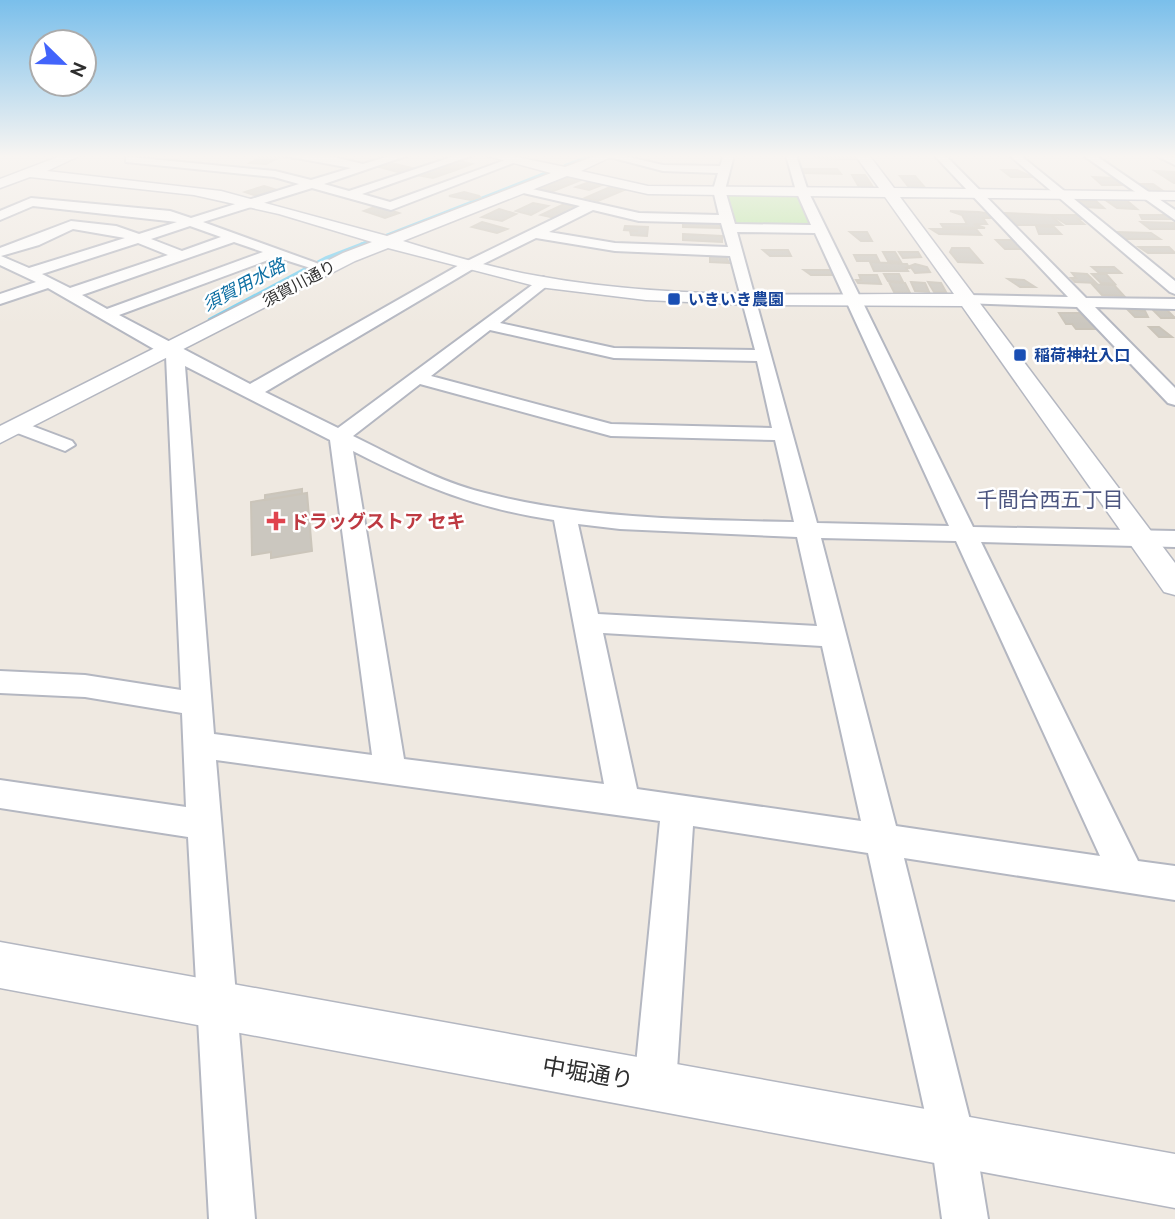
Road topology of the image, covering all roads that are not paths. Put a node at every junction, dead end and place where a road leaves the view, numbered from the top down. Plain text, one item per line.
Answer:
1 (137, 212) edge
2 (221, 212) edge
3 (284, 212) edge
4 (464, 212) edge
5 (578, 212) edge
6 (617, 212) edge
7 (728, 212) edge
8 (812, 212) edge
9 (904, 212) edge
10 (994, 212) edge
11 (1082, 212) edge
12 (190, 222) junction
13 (821, 229) junction
14 (531, 233) junction
15 (730, 233) junction
16 (233, 238) junction
17 (139, 239) junction
18 (384, 243) junction
19 (276, 253) junction
20 (181, 255) junction
21 (2, 261) edge
22 (466, 267) junction
23 (326, 269) junction
24 (28, 273) junction
25 (542, 282) junction
26 (50, 283) junction
27 (1175, 289) edge
28 (68, 294) junction
29 (747, 297) junction
30 (0, 299) edge
31 (854, 299) junction
32 (968, 300) junction
33 (1081, 302) junction
34 (1175, 303) edge
35 (107, 314) junction
36 (488, 324) junction
37 (172, 352) junction
38 (765, 356) junction
39 (417, 378) junction
40 (252, 391) junction
41 (1175, 399) edge
42 (19, 427) junction
43 (784, 434) junction
44 (0, 436) edge
45 (340, 436) junction
46 (65, 445) dead end
47 (565, 515) junction
48 (807, 530) junction
49 (968, 535) junction
50 (1142, 538) junction
51 (1175, 539) edge
52 (1175, 585) edge
53 (587, 623) junction
54 (833, 637) junction
55 (0, 682) edge
56 (198, 704) junction
57 (201, 745) junction
58 (390, 769) junction
59 (0, 794) edge
60 (623, 801) junction
61 (678, 809) junction
62 (203, 824) junction
63 (881, 838) junction
64 (1127, 876) junction
65 (1175, 883) edge
66 (0, 965) edge
67 (214, 1005) junction
68 (655, 1085) junction
69 (953, 1140) junction
70 (1175, 1181) edge
71 (232, 1219) edge
72 (965, 1219) edge

1 - 12 street
2 - 12 street
3 - 18 street
4 - 18 street, 須賀川通り
5 - 14 street
6 - 15 street
7 - 15 street
8 - 13 street
9 - 32 street
10 - 33 street
11 - 27 street
12 - 16 street
12 - 17 street
13 - 15 street
13 - 31 street
14 - 15 street
14 - 22 street
15 - 29 street
16 - 19 street
16 - 20 street
17 - 20 street
17 - 21 street
17 - 24 street
18 - 22 street
18 - 23 street, 須賀川通り
19 - 23 street
19 - 35 street
20 - 28 street
21 - 24 street
22 - 25 street
22 - 40 street
23 - 37 street, 須賀川通り
24 - 26 street
25 - 29 street
25 - 36 street
26 - 28 street
26 - 30 street
28 - 35 street
29 - 31 street
29 - 38 street
31 - 32 street
31 - 49 street
32 - 33 street
32 - 50 street
33 - 34 street
33 - 41 street
35 - 37 street
36 - 38 street
36 - 39 street
37 - 40 street
37 - 42 street, 須賀川通り
37 - 56 street
38 - 43 street
39 - 43 street
39 - 45 street
40 - 45 street
42 - 44 street, 須賀川通り
42 - 46 street
43 - 48 street
45 - 47 street
45 - 58 street
47 - 48 street
47 - 53 street
48 - 49 street
48 - 54 street
49 - 50 street
49 - 64 street
50 - 51 street
50 - 52 street
53 - 54 street
53 - 60 street
54 - 63 street
55 - 56 street
56 - 57 street
57 - 58 street
57 - 62 street
58 - 60 street
59 - 62 street
60 - 61 street
61 - 63 street
61 - 68 street
62 - 67 street
63 - 64 street
63 - 69 street
64 - 65 street
66 - 67 street, 中堀通り
67 - 68 street, 中堀通り
67 - 71 street
68 - 69 street, 中堀通り
69 - 70 street, 中堀通り
69 - 72 street

